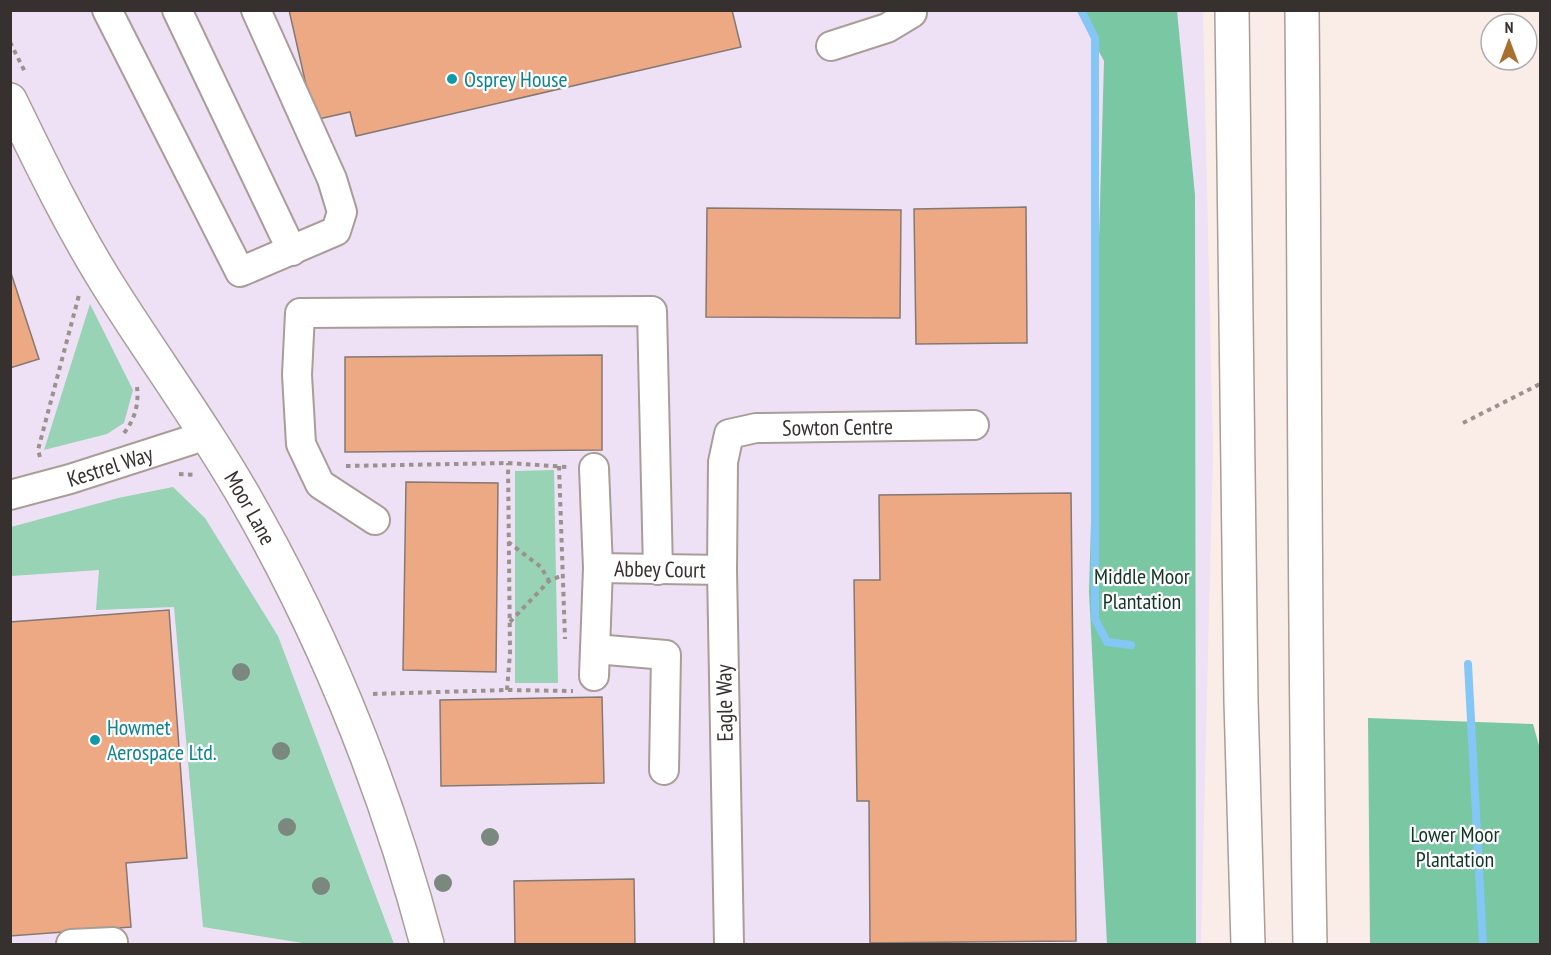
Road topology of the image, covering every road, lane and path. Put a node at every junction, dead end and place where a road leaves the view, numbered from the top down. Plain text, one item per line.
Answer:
1 (107, 10) edge
2 (177, 10) edge
3 (256, 10) edge
4 (911, 10) edge
5 (1232, 10) edge
6 (1302, 10) edge
7 (831, 46) dead end
8 (18, 58) dead end
9 (10, 61) edge
10 (10, 100) edge
11 (292, 250) junction
12 (84, 286) dead end
13 (135, 381) dead end
14 (1540, 384) edge
15 (1463, 423) dead end
16 (974, 425) dead end
17 (207, 435) junction
18 (115, 437) dead end
19 (51, 455) dead end
20 (723, 462) joint
21 (508, 464) junction
22 (311, 466) junction
23 (559, 466) junction
24 (594, 468) joint
25 (170, 474) dead end
26 (200, 477) dead end
27 (10, 495) edge
28 (375, 520) dead end
29 (508, 542) junction
30 (598, 568) junction
31 (658, 570) junction
32 (722, 570) junction
33 (563, 575) junction
34 (549, 581) junction
35 (509, 622) junction
36 (565, 645) dead end
37 (585, 668) junction
38 (507, 690) junction
39 (567, 691) junction
40 (364, 695) dead end
41 (664, 770) dead end
42 (113, 942) dead end
43 (71, 945) edge
44 (427, 945) edge
45 (729, 945) edge
46 (1248, 945) edge
47 (1310, 945) edge

1 - 11 street
2 - 11 street
3 - 11 street
4 - 7 street
5 - 46 main road
6 - 47 main road
8 - 9 path
10 - 17 main road, Moor Lane
12 - 19 path
13 - 18 path
14 - 15 path
16 - 20 street, Sowton Centre
17 - 27 street, Kestrel Way
17 - 44 main road, Moor Lane
20 - 32 street, Eagle Way
21 - 22 path
21 - 23 path
21 - 29 path
22 - 28 street
22 - 31 street
23 - 24 path
23 - 33 path
24 - 30 street, Abbey Court
25 - 26 path
29 - 34 path
29 - 35 path
30 - 31 street, Abbey Court
30 - 37 street, Abbey Court
31 - 32 street, Abbey Court
32 - 45 street, Eagle Way
33 - 34 path
33 - 36 path
34 - 35 path
35 - 38 path
37 - 39 path
37 - 39 path
37 - 41 street
38 - 39 path
38 - 40 path
42 - 43 street

